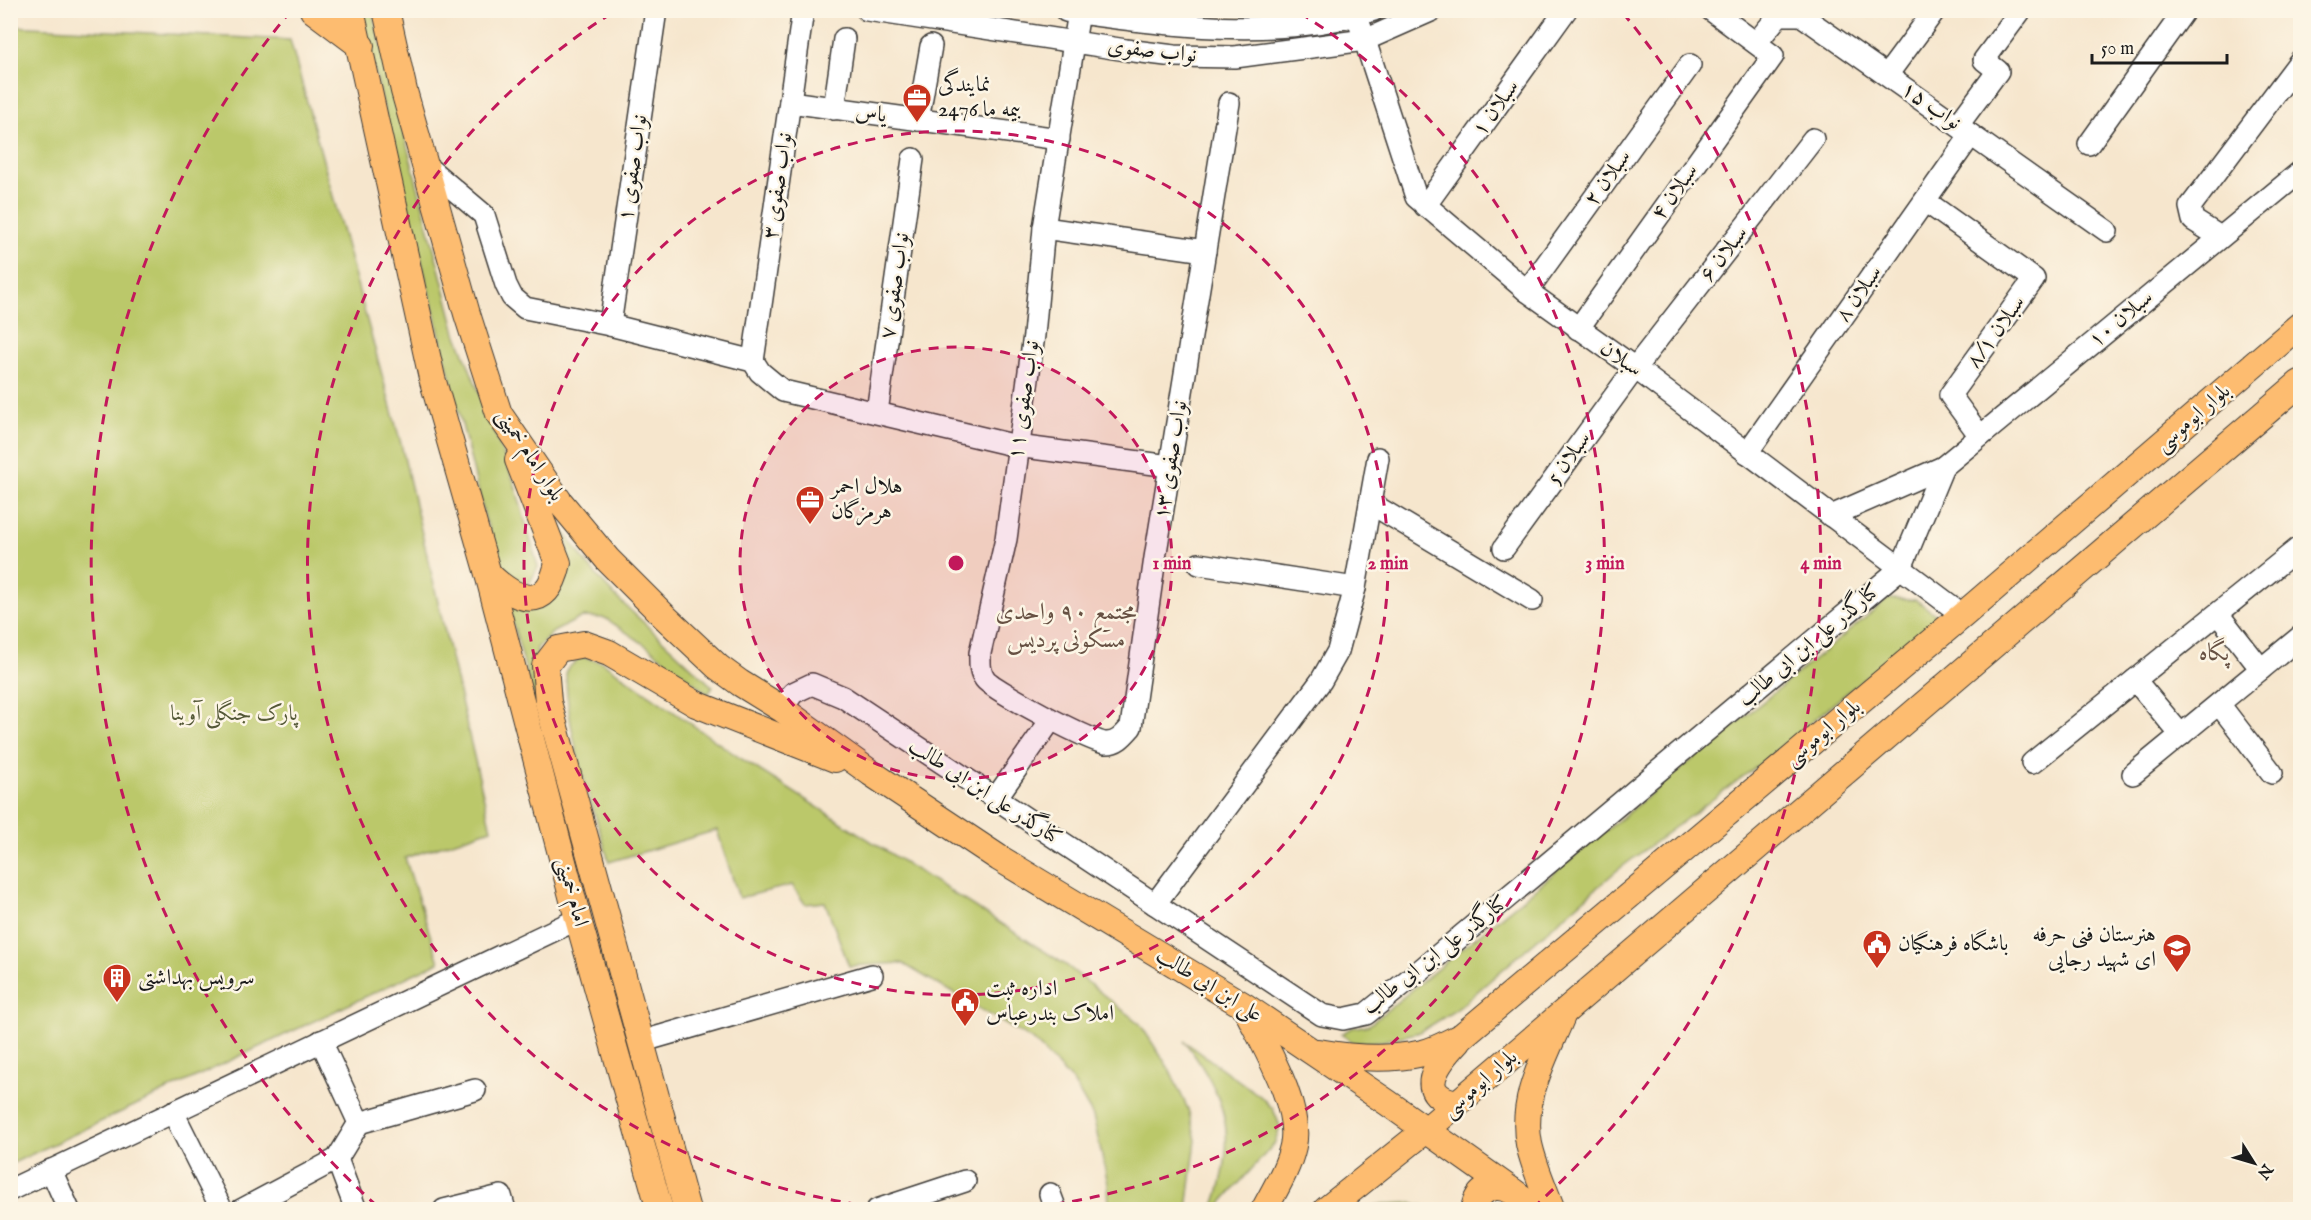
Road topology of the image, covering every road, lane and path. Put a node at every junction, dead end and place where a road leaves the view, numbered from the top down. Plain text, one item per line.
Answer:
1 (313, 10) edge
2 (351, 10) edge
3 (386, 10) edge
4 (656, 10) edge
5 (803, 10) edge
6 (867, 10) edge
7 (1433, 10) edge
8 (1566, 10) edge
9 (1711, 10) edge
10 (1935, 10) edge
11 (2021, 10) edge
12 (2185, 10) edge
13 (1072, 11) edge
14 (1366, 13) edge
15 (1167, 17) edge
16 (844, 39) dead end
17 (1365, 40) junction
18 (1075, 42) junction
19 (361, 46) junction
20 (931, 46) dead end
21 (1765, 50) junction
22 (2301, 61) edge
23 (1690, 65) dead end
24 (1887, 75) junction
25 (790, 102) junction
26 (1229, 103) dead end
27 (834, 109) junction
28 (918, 120) junction
29 (1965, 130) junction
30 (1059, 139) junction
31 (1813, 139) dead end
32 (2089, 144) dead end
33 (913, 159) dead end
34 (426, 166) junction
35 (2301, 172) edge
36 (1924, 201) junction
37 (1425, 206) junction
38 (1044, 228) junction
39 (2107, 231) dead end
40 (2220, 237) junction
41 (1205, 251) junction
42 (1527, 291) junction
43 (610, 325) junction
44 (2301, 325) edge
45 (1578, 329) junction
46 (753, 361) junction
47 (1635, 368) junction
48 (2301, 383) edge
49 (877, 412) junction
50 (499, 414) junction
51 (1980, 436) junction
52 (1017, 446) junction
53 (1748, 453) junction
54 (1378, 458) dead end
55 (1170, 466) junction
56 (1943, 466) junction
57 (1370, 503) junction
58 (1831, 516) junction
59 (2301, 547) edge
60 (1504, 548) dead end
61 (1199, 564) dead end
62 (1901, 568) junction
63 (488, 574) junction
64 (1355, 588) junction
65 (1532, 600) dead end
66 (2217, 614) junction
67 (1964, 615) junction
68 (2301, 637) edge
69 (2261, 669) junction
70 (2135, 680) junction
71 (2219, 704) junction
72 (782, 709) junction
73 (1051, 720) junction
74 (2181, 735) junction
75 (2032, 763) dead end
76 (871, 773) junction
77 (2272, 773) dead end
78 (2133, 774) dead end
79 (996, 798) junction
80 (1155, 904) junction
81 (579, 919) junction
82 (872, 975) dead end
83 (1246, 1007) junction
84 (1565, 1010) junction
85 (1462, 1036) junction
86 (321, 1041) junction
87 (640, 1042) junction
88 (1310, 1050) junction
89 (475, 1090) dead end
90 (1457, 1103) junction
91 (173, 1112) junction
92 (359, 1123) junction
93 (1426, 1130) junction
94 (337, 1159) junction
95 (51, 1170) junction
96 (965, 1181) dead end
97 (10, 1190) edge
98 (1512, 1191) junction
99 (69, 1209) edge
100 (222, 1209) edge
101 (241, 1209) edge
102 (356, 1209) edge
103 (444, 1209) edge
104 (505, 1209) edge
105 (660, 1209) edge
106 (687, 1209) edge
107 (877, 1209) edge
108 (1264, 1209) edge
109 (1326, 1209) edge
110 (1474, 1209) edge
111 (1539, 1209) edge
112 (1552, 1209) edge

1 - 19 main road
2 - 19 main road
3 - 34 main road, بلوار امام خمینی
4 - 43 street, نواب صفوی ۱
5 - 25 street, نواب صفوی ۳
6 - 18 street, نواب صفوی
7 - 17 street, نواب صفوی
8 - 37 street, سبلان ۱
9 - 21 street
10 - 24 street
11 - 29 street, سبلان ۸
12 - 32 street
13 - 15 street, نواب صفوی
13 - 18 street, نواب صفوی ۱۱
14 - 15 street, نواب صفوی
14 - 17 street, سبلان
16 - 27 street
17 - 18 street, نواب صفوی
17 - 37 street, سبلان
18 - 30 street, نواب صفوی ۱۱
19 - 63 main road
20 - 28 street
21 - 24 street, نواب ۱۵
21 - 45 street, سبلان ۴
22 - 40 street
23 - 42 street, سبلان ۲
24 - 29 street, نواب ۱۵
25 - 27 street, یاس
25 - 46 street, نواب صفوی ۳
26 - 41 street, نواب صفوی ۱۳
27 - 28 street, یاس
28 - 30 street, یاس
29 - 36 street, سبلان ۸
29 - 39 street, نواب ۱۵
30 - 38 street, نواب صفوی ۱۱
31 - 47 street, سبلان ۶
33 - 49 street, نواب صفوی ۷
34 - 43 street
34 - 50 main road, بلوار امام خمینی
35 - 40 street, سبلان ۱۰
36 - 51 street, سبلان ۸/۱
36 - 53 street, سبلان ۸
37 - 42 street, سبلان
38 - 41 street
38 - 52 street, نواب صفوی ۱۱
40 - 51 street, سبلان ۱۰
41 - 55 street, نواب صفوی ۱۳
42 - 45 street, سبلان
43 - 46 street
44 - 67 main road, بلوار ابوموسی
45 - 47 street, سبلان
46 - 49 street
47 - 53 street, سبلان
47 - 60 street, سبلان 5
48 - 84 main road, بلوار ابوموسی
49 - 52 street
50 - 63 main road
50 - 72 main road, بلوار امام خمینی
51 - 56 street, سبلان ۱۰
52 - 55 street
52 - 73 street, نواب صفوی ۱۱
53 - 58 street, سبلان
54 - 57 street
55 - 73 street, نواب صفوی ۱۳
56 - 58 street, سبلان ۱۰
56 - 62 street, سبلان ۱۰
57 - 64 street
57 - 65 street
58 - 62 street, سبلان
59 - 66 street
61 - 64 street
62 - 67 street, سبلان
62 - 80 street, کنارگذر علی ابن ابی طالب
63 - 81 main road, امام خمینی
64 - 80 street
66 - 69 street
66 - 70 street
67 - 85 main road, بلوار ابوموسی
68 - 69 street
69 - 71 street
70 - 74 street
70 - 75 street
71 - 74 street
71 - 77 street
72 - 76 main road, بلوار امام خمینی
72 - 79 street, کنارگذر علی ابن ابی طالب
73 - 79 street
74 - 78 street
76 - 83 main road, علی ابن ابی طالب
76 - 87 main road
79 - 80 street, کنارگذر علی ابن ابی طالب
81 - 86 street
81 - 105 main road, امام خمینی
82 - 87 street
83 - 88 main road, علی ابن ابی طالب
83 - 108 main road
84 - 90 main road, بلوار ابوموسی
84 - 112 main road
85 - 88 main road, بلوار ابوموسی
85 - 90 main road
86 - 91 street
86 - 92 street
87 - 106 main road
88 - 93 main road, علی ابن ابی طالب
89 - 92 street
90 - 93 main road, بلوار ابوموسی
91 - 95 street
91 - 100 street
92 - 94 street
93 - 98 main road, علی ابن ابی طالب
93 - 109 main road, بلوار ابوموسی
94 - 101 street
94 - 102 street
95 - 97 street
95 - 99 street
96 - 107 street
98 - 110 main road
98 - 111 main road, علی ابن ابی طالب
103 - 104 street

